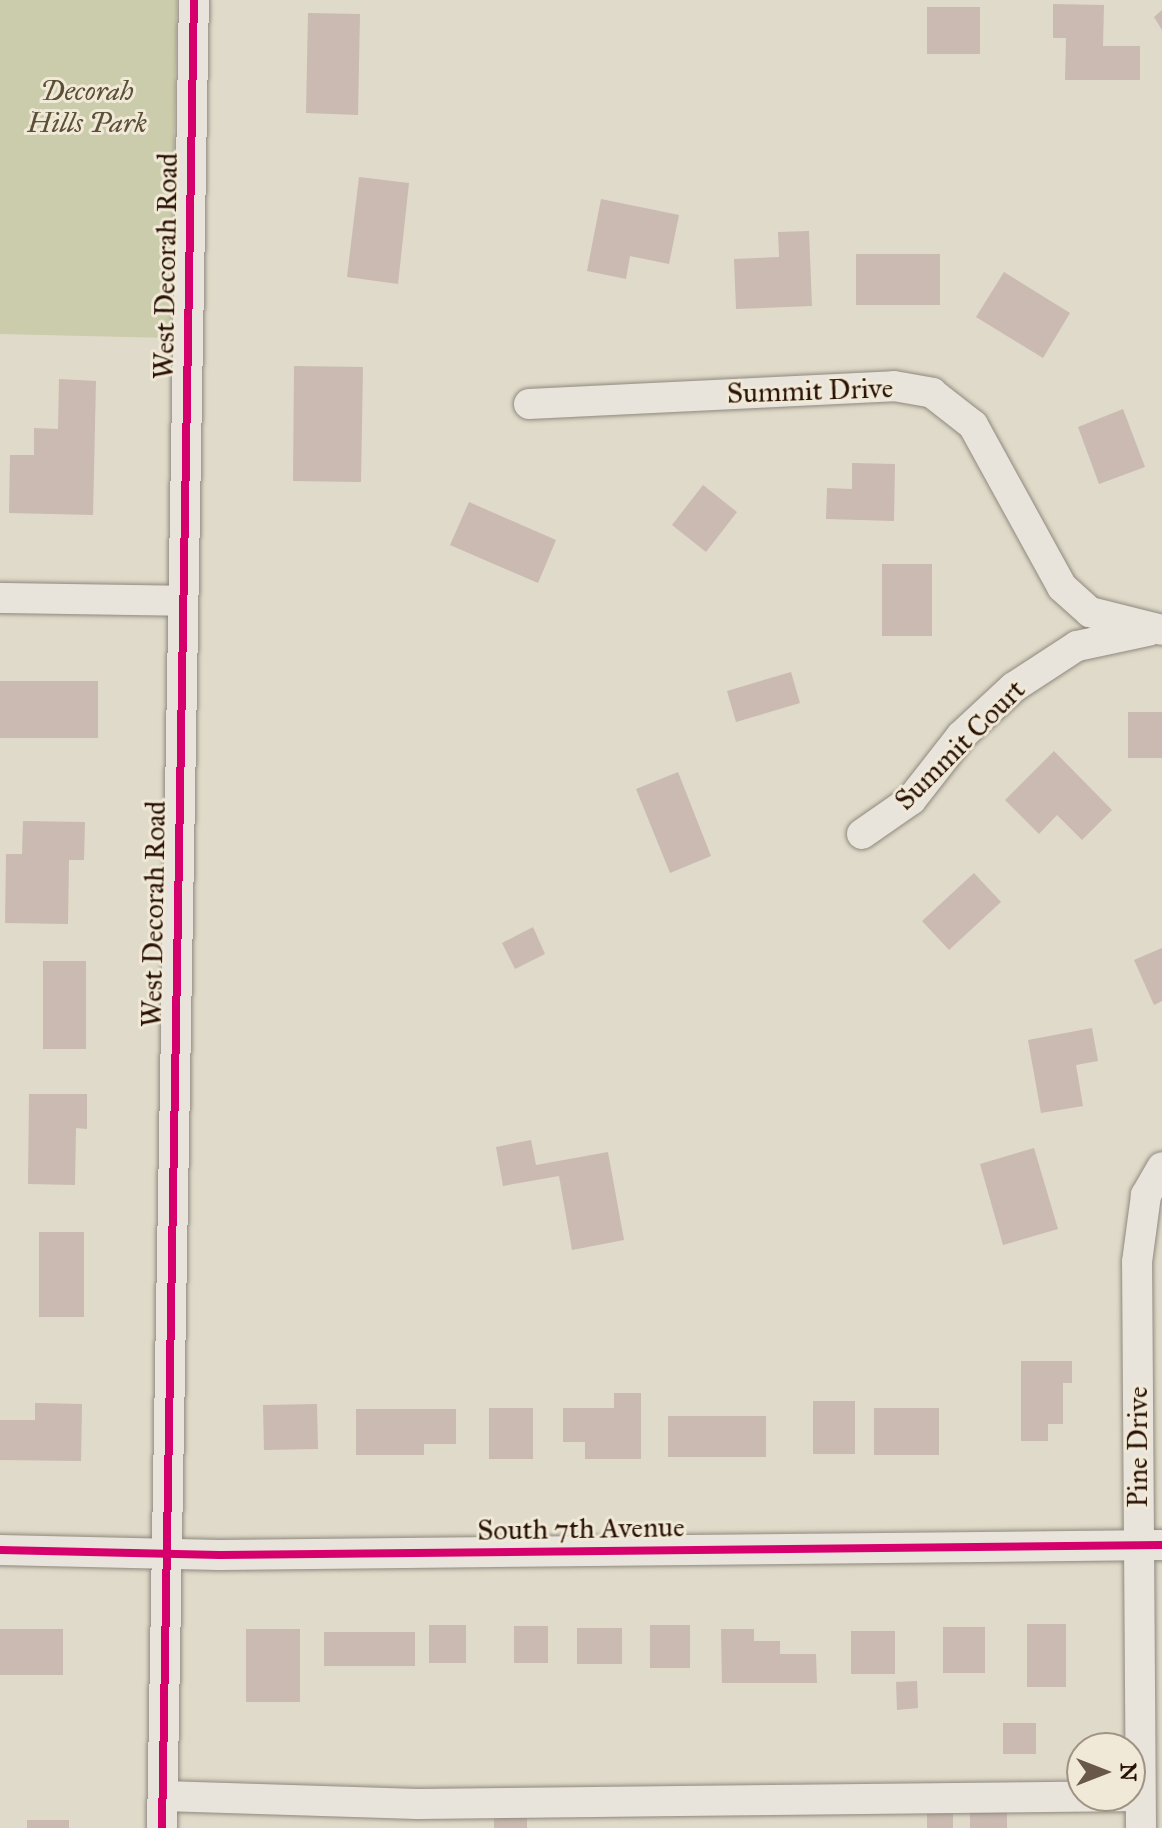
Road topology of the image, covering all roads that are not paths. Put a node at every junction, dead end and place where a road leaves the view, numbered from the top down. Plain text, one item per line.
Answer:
1 (194, 0) edge
2 (529, 404) dead end
3 (0, 598) edge
4 (181, 601) junction
5 (1156, 630) edge
6 (862, 834) dead end
7 (1162, 1167) edge
8 (1150, 1316) edge
9 (1150, 1545) edge
10 (0, 1550) edge
11 (167, 1554) junction
12 (1143, 1732) edge
13 (163, 1796) junction
14 (1066, 1797) edge
15 (162, 1828) edge

1 - 4 street, West Decorah Road
2 - 5 street, Summit Drive
3 - 4 street
4 - 11 street, West Decorah Road
5 - 6 street, Summit Court
7 - 8 street, Pine Drive
8 - 9 street, Pine Drive
9 - 11 street, South 7th Avenue
9 - 12 street, Pine Drive
10 - 11 street, South 7th Avenue
11 - 13 street, West Decorah Road
13 - 14 street
13 - 15 street, West Decorah Road

